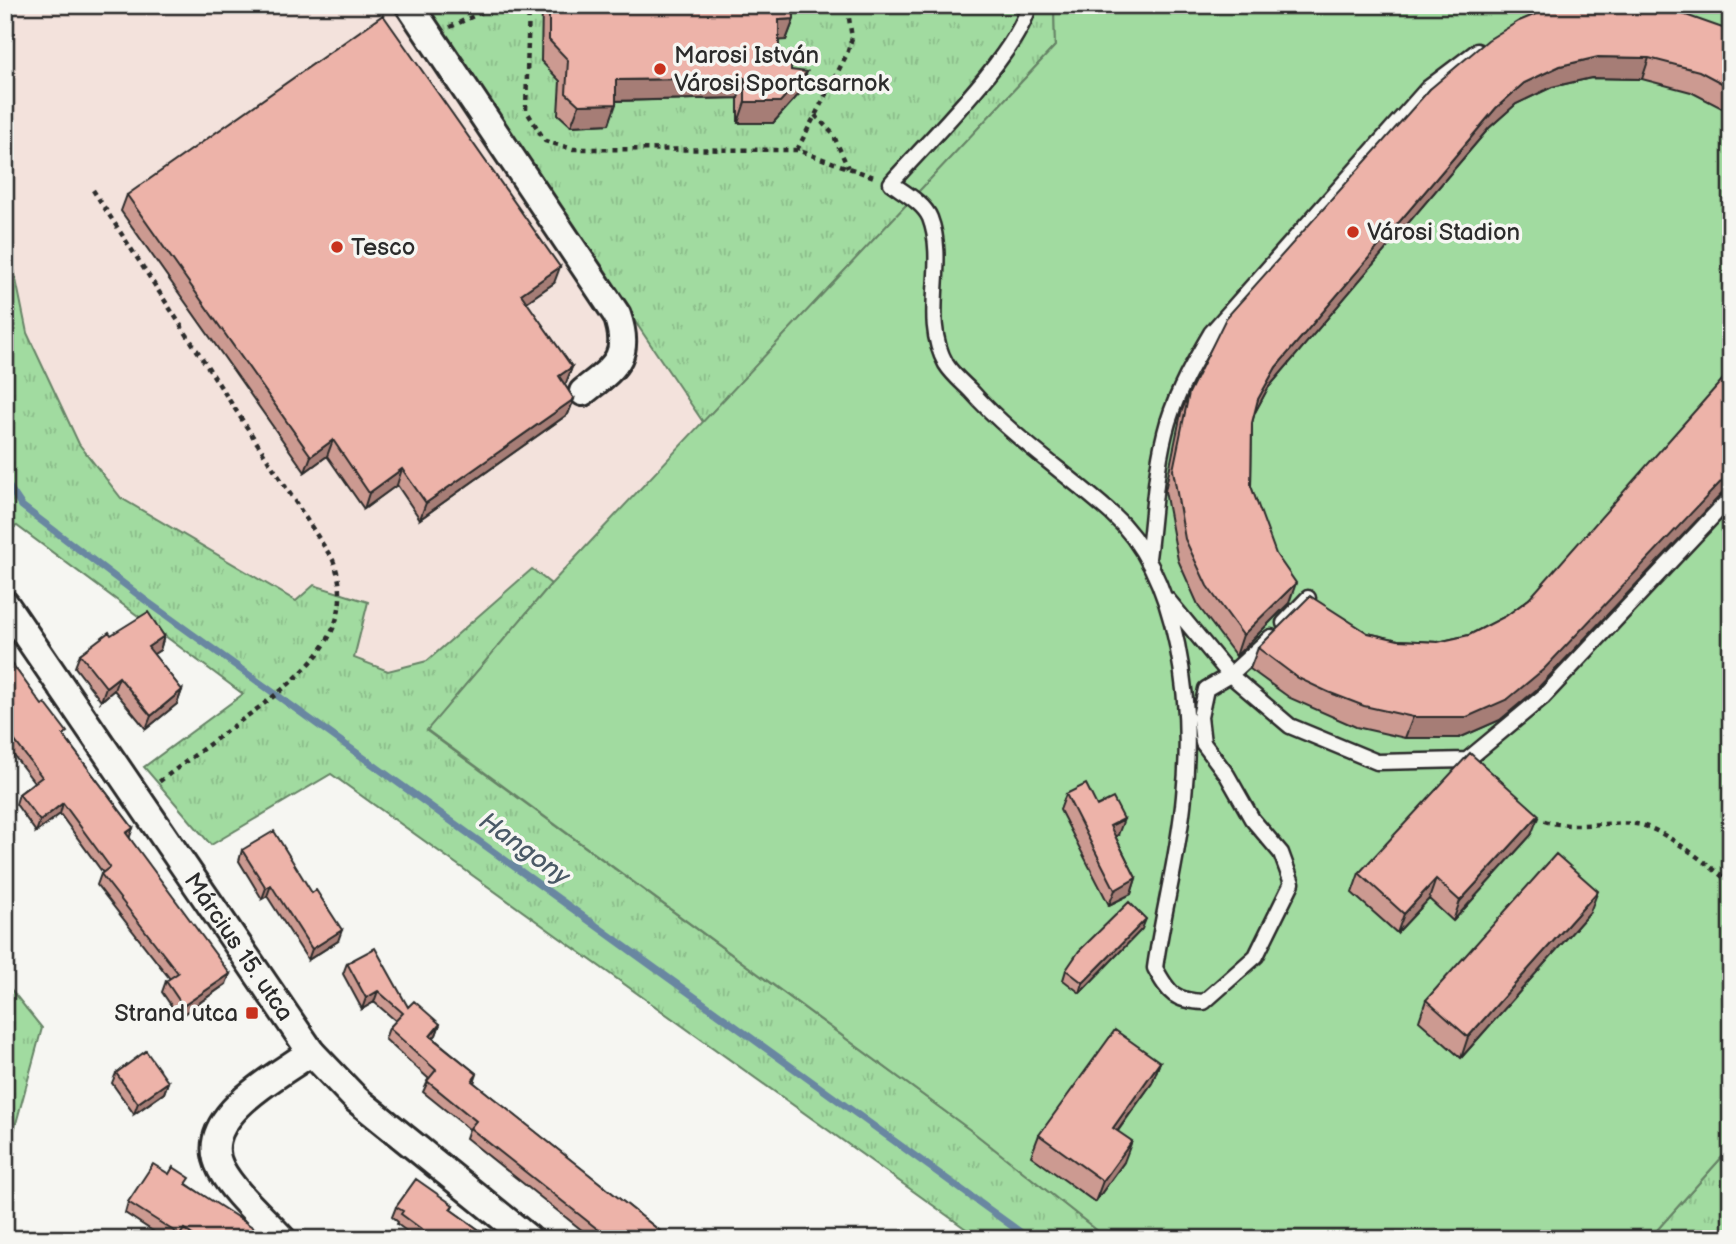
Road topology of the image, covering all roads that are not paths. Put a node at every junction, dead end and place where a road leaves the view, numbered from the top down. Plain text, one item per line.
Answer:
1 (409, 5) edge
2 (1029, 5) edge
3 (1684, 5) edge
4 (1679, 25) edge
5 (1494, 41) edge
6 (583, 392) dead end
7 (1731, 497) edge
8 (1148, 558) junction
9 (1308, 597) edge
10 (1167, 599) junction
11 (5, 604) edge
12 (1230, 675) junction
13 (311, 1052) junction
14 (282, 1239) edge
15 (529, 1239) edge

1 - 6 street
2 - 8 lane
3 - 4 lane
5 - 8 lane
7 - 12 lane
8 - 10 lane
9 - 12 lane
10 - 12 lane
10 - 12 lane
11 - 13 street, Március 15. utca
13 - 14 street
13 - 15 street, Március 15. utca

